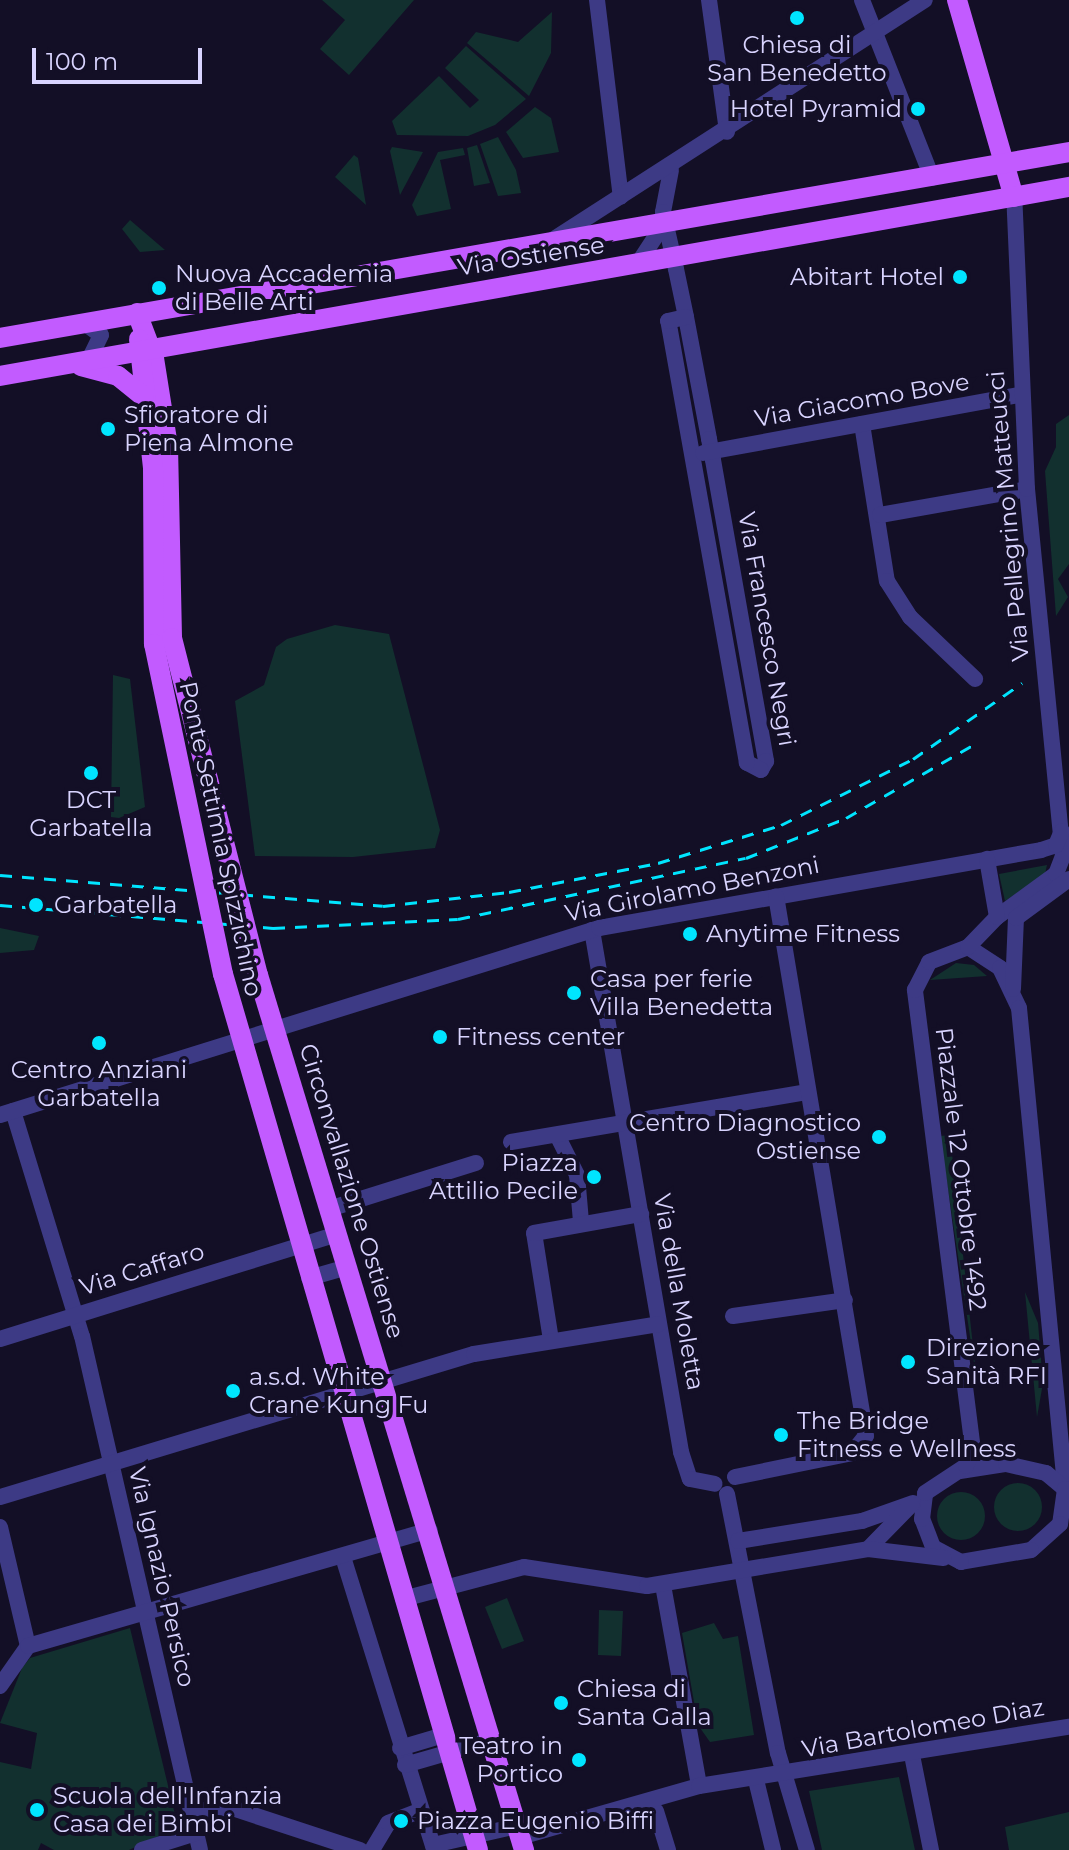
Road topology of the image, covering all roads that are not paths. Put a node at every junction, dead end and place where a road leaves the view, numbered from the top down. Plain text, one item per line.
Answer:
1 (597, 0) edge
2 (709, 0) edge
3 (862, 0) edge
4 (925, 0) edge
5 (957, 0) edge
6 (875, 33) junction
7 (727, 132) junction
8 (1069, 152) edge
9 (671, 170) junction
10 (932, 178) junction
11 (1011, 180) junction
12 (1069, 187) edge
13 (621, 197) junction
14 (665, 222) junction
15 (646, 234) junction
16 (552, 239) junction
17 (674, 258) junction
18 (637, 265) junction
19 (686, 317) junction
20 (83, 322) junction
21 (138, 322) junction
22 (0, 338) edge
23 (144, 352) junction
24 (89, 360) junction
25 (68, 364) junction
26 (0, 376) edge
27 (1020, 395) junction
28 (144, 397) junction
29 (862, 424) junction
30 (712, 452) junction
31 (692, 455) junction
32 (1027, 489) junction
33 (880, 515) junction
34 (163, 641) junction
35 (975, 679) dead end
36 (1062, 831) junction
37 (1069, 850) edge
38 (987, 859) junction
39 (1069, 879) edge
40 (776, 896) junction
41 (997, 917) junction
42 (592, 930) junction
43 (968, 947) junction
44 (1013, 990) junction
45 (270, 1020) junction
46 (239, 1043) junction
47 (808, 1092) junction
48 (6, 1113) edge
49 (625, 1126) junction
50 (559, 1139) junction
51 (511, 1142) dead end
52 (476, 1163) dead end
53 (329, 1209) junction
54 (641, 1214) junction
55 (581, 1222) junction
56 (337, 1234) junction
57 (299, 1245) junction
58 (347, 1267) junction
59 (309, 1278) junction
60 (845, 1300) junction
61 (75, 1315) junction
62 (733, 1316) dead end
63 (659, 1324) junction
64 (0, 1339) edge
65 (551, 1340) junction
66 (384, 1381) junction
67 (344, 1393) junction
68 (111, 1463) junction
69 (960, 1471) junction
70 (721, 1489) junction
71 (1065, 1489) junction
72 (0, 1497) edge
73 (919, 1498) junction
74 (0, 1527) edge
75 (430, 1530) junction
76 (738, 1541) junction
77 (387, 1543) junction
78 (868, 1549) junction
79 (343, 1557) junction
80 (945, 1558) junction
81 (745, 1570) junction
82 (663, 1585) junction
83 (446, 1586) junction
84 (403, 1599) junction
85 (146, 1613) junction
86 (28, 1646) junction
87 (0, 1686) edge
88 (1069, 1727) edge
89 (492, 1740) junction
90 (447, 1744) junction
91 (400, 1748) junction
92 (912, 1755) junction
93 (405, 1765) junction
94 (785, 1776) junction
95 (756, 1780) junction
96 (699, 1786) junction
97 (191, 1811) junction
98 (420, 1811) junction
99 (656, 1811) dead end
100 (520, 1838) edge
101 (198, 1842) edge
102 (476, 1843) edge
103 (434, 1848) edge
104 (142, 1850) edge
105 (360, 1850) edge
106 (372, 1850) edge
107 (668, 1850) edge
108 (773, 1850) edge
109 (807, 1850) edge
110 (931, 1850) edge

1 - 13 street
2 - 7 street
3 - 6 street
4 - 6 street
5 - 11 main road
6 - 7 street
6 - 10 street
7 - 9 street
8 - 11 main road, Via Ostiense
9 - 13 street
9 - 14 street, Via Francesco Negri
10 - 11 main road, Via Ostiense
10 - 14 main road, Via Ostiense
11 - 12 main road, Via Ostiense
11 - 17 main road, Via Ostiense
11 - 27 street, Via Pellegrino Matteucci
13 - 16 street
14 - 15 main road, Via Ostiense
14 - 17 street, Via Francesco Negri
15 - 16 main road, Via Ostiense
15 - 18 street
16 - 21 main road, Via Ostiense
17 - 18 main road, Via Ostiense
17 - 19 street, Via Francesco Negri
18 - 23 main road, Via Ostiense
19 - 30 street, Via Francesco Negri
19 - 31 street, Via Francesco Negri
20 - 21 main road, Via Ostiense
20 - 22 main road, Via Ostiense
20 - 24 street
21 - 23 main road
23 - 24 main road, Via Ostiense
23 - 28 main road
23 - 34 main road
24 - 25 main road, Via Ostiense
25 - 26 main road, Via Ostiense
25 - 28 main road
27 - 29 street, Via Giacomo Bove
27 - 32 street, Via Pellegrino Matteucci
28 - 34 main road
29 - 30 street, Via Giacomo Bove
29 - 33 street
30 - 31 street
30 - 31 street, Via Francesco Negri
32 - 33 street
32 - 36 street, Via Pellegrino Matteucci
33 - 35 street
34 - 45 main road, Ponte Settimia Spizzichino, bridge
34 - 46 main road, Ponte Settimia Spizzichino, bridge
36 - 37 street
36 - 38 street, Via Girolamo Benzoni
36 - 41 street, Piazzale 12 Ottobre 1492
38 - 40 street, Via Girolamo Benzoni
38 - 41 street
39 - 44 street
40 - 42 street, Via Girolamo Benzoni
40 - 47 street
41 - 43 street, Piazzale 12 Ottobre 1492
42 - 45 street, Via Girolamo Benzoni
42 - 49 street, Via della Moletta
43 - 44 street
43 - 69 street, Piazzale 12 Ottobre 1492
44 - 71 street
45 - 46 street, Via Girolamo Benzoni
45 - 53 main road, Circonvallazione Ostiense
46 - 48 street, Via Girolamo Benzoni
46 - 57 main road
47 - 49 street
47 - 60 street
48 - 61 street, Via Ignazio Persico
49 - 50 street
49 - 54 street, Via della Moletta
50 - 51 street
50 - 55 street
52 - 53 street
53 - 56 main road, Circonvallazione Ostiense
54 - 55 street
54 - 63 street, Via della Moletta
55 - 65 street
56 - 57 street, Via Caffaro
56 - 58 main road, Circonvallazione Ostiense
57 - 59 main road
57 - 61 street, Via Caffaro
58 - 59 street
58 - 66 main road, Circonvallazione Ostiense
59 - 67 main road
60 - 62 street
60 - 70 street
61 - 64 street, Via Caffaro
61 - 68 street, Via Ignazio Persico
63 - 65 street
63 - 70 street, Via della Moletta
65 - 66 street
66 - 67 street
66 - 75 main road, Circonvallazione Ostiense
67 - 68 street
67 - 77 main road
68 - 72 street
68 - 85 street, Via Ignazio Persico
69 - 71 street
69 - 73 street
70 - 76 street
71 - 80 street
73 - 76 street
73 - 78 street
73 - 80 street
74 - 86 street
75 - 77 street
75 - 83 main road, Circonvallazione Ostiense
76 - 81 street
77 - 79 street
77 - 84 main road
78 - 80 street
78 - 81 street
79 - 85 street
79 - 91 street
81 - 82 street
81 - 94 street
82 - 83 street
82 - 96 street
83 - 84 street
83 - 89 main road, Circonvallazione Ostiense
84 - 90 main road
85 - 86 street
85 - 97 street, Via Ignazio Persico
86 - 87 street
88 - 92 street, Via Bartolomeo Diaz
89 - 90 street
89 - 100 main road, Circonvallazione Ostiense
90 - 91 street
90 - 93 street
90 - 102 main road
91 - 93 street
92 - 94 street, Via Bartolomeo Diaz
92 - 110 street
93 - 98 street
94 - 95 street, Via Bartolomeo Diaz
94 - 109 street
95 - 96 street, Via Bartolomeo Diaz
95 - 108 street
96 - 100 street, Via Bartolomeo Diaz
97 - 101 street, Via Ignazio Persico
97 - 105 street
98 - 103 street
98 - 106 street
99 - 107 street
100 - 102 street
101 - 104 street
102 - 103 street

